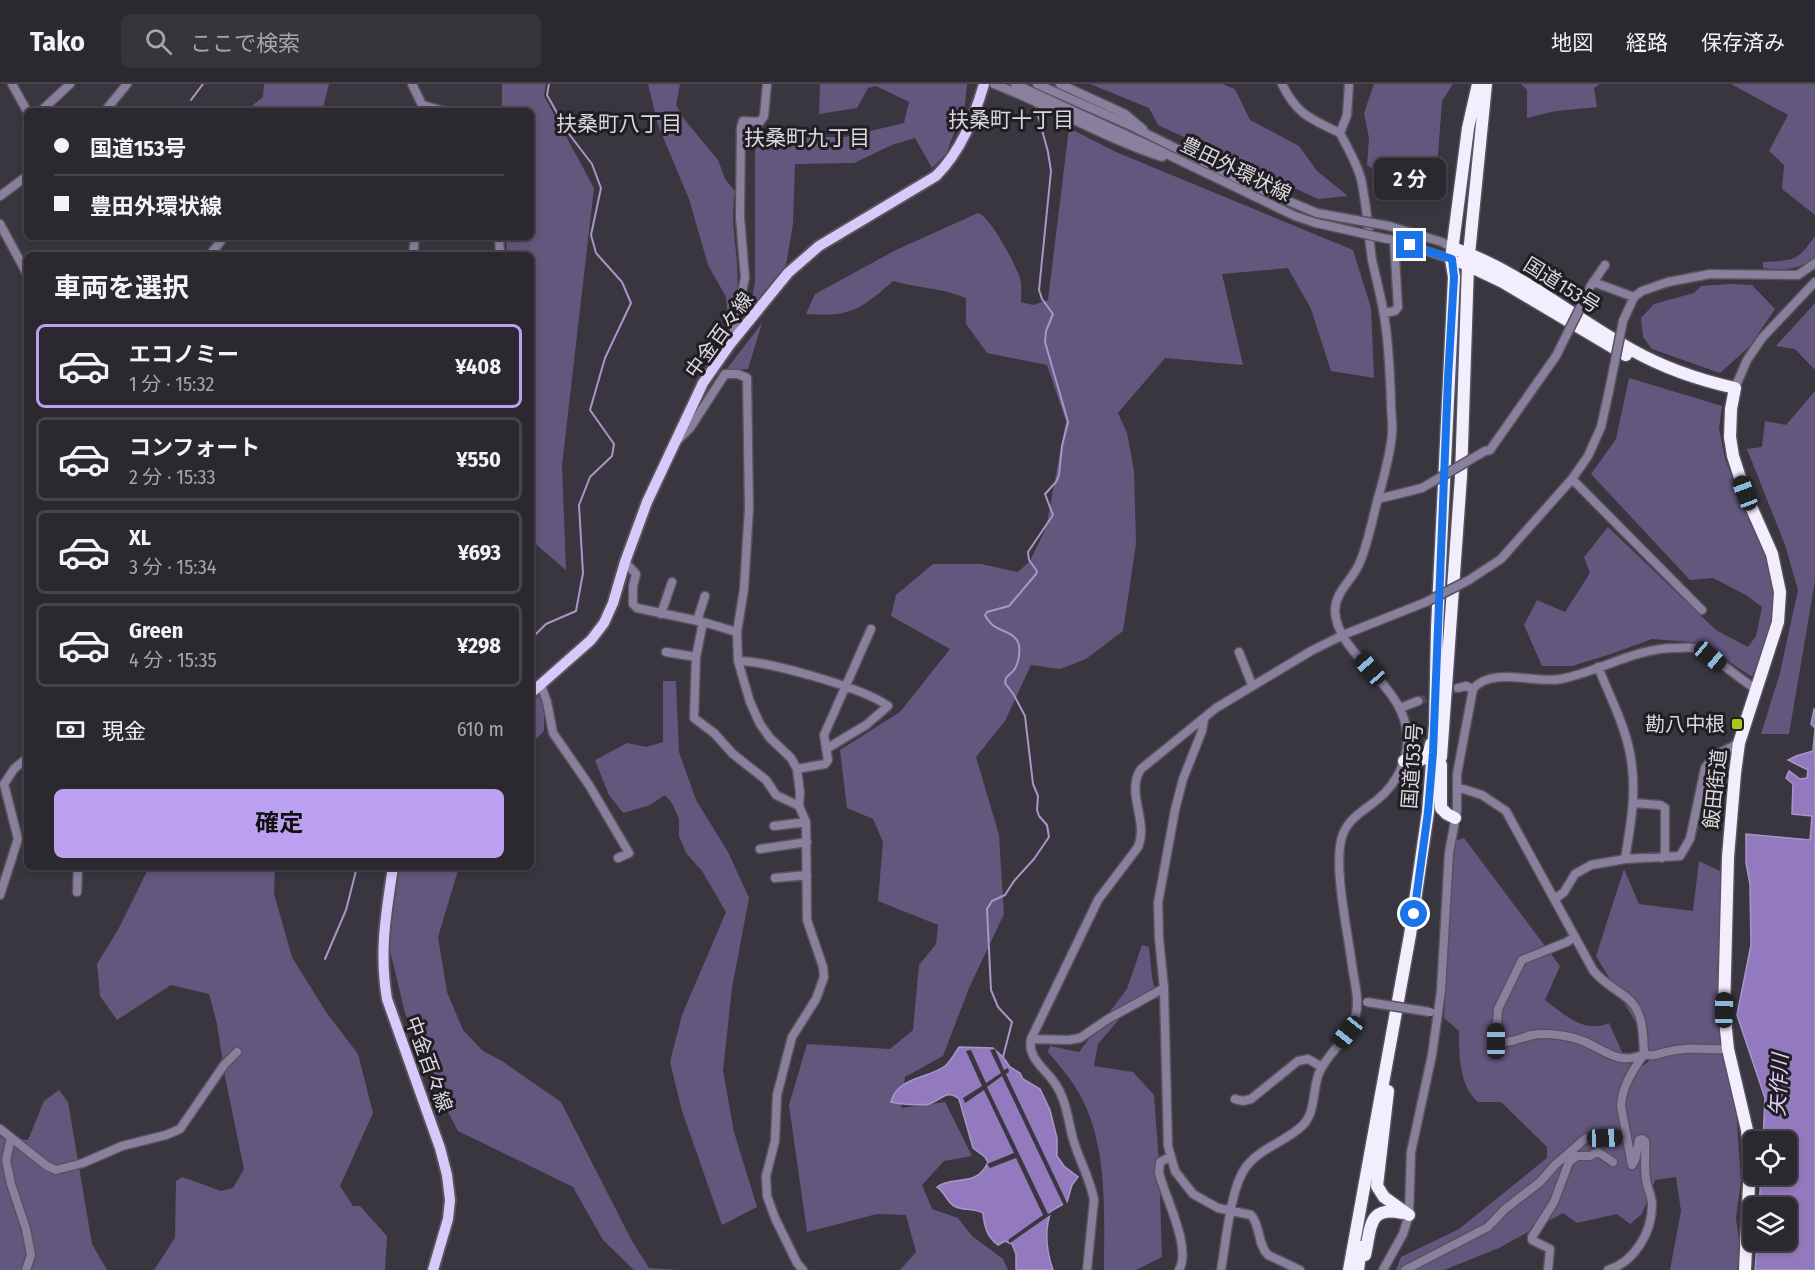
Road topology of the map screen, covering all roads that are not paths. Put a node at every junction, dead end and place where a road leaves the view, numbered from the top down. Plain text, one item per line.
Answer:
1 (12, 84) edge
2 (70, 84) edge
3 (127, 84) edge
4 (412, 84) edge
5 (767, 84) edge
6 (984, 84) edge
7 (994, 84) edge
8 (1015, 84) edge
9 (1037, 84) edge
10 (1060, 84) edge
11 (1282, 84) edge
12 (1349, 84) edge
13 (1478, 84) edge
14 (1486, 84) edge
15 (25, 108) edge
16 (44, 108) edge
17 (107, 108) edge
18 (423, 108) edge
19 (1340, 133) junction
20 (1155, 139) junction
21 (1194, 167) junction
22 (24, 178) edge
23 (0, 196) edge
24 (0, 224) edge
25 (222, 240) edge
26 (1391, 240) junction
27 (212, 252) edge
28 (1452, 253) junction
29 (1468, 259) junction
30 (1815, 263) edge
31 (1605, 265) dead end
32 (24, 268) edge
33 (1815, 282) edge
34 (1591, 286) junction
35 (1634, 297) junction
36 (1384, 313) junction
37 (731, 344) junction
38 (1734, 392) junction
39 (674, 445) junction
40 (1572, 479) junction
41 (1378, 499) junction
42 (626, 562) junction
43 (672, 582) dead end
44 (705, 596) dead end
45 (1702, 610) dead end
46 (662, 614) junction
47 (700, 621) junction
48 (872, 629) dead end
49 (737, 632) junction
50 (1343, 635) junction
51 (666, 652) dead end
52 (1239, 652) dead end
53 (696, 657) junction
54 (738, 661) junction
55 (1598, 667) junction
56 (541, 685) junction
57 (1252, 686) junction
58 (846, 688) junction
59 (1458, 688) tunnel mouth
60 (1473, 689) junction
61 (1756, 689) junction
62 (534, 691) edge
63 (1436, 700) junction
64 (1418, 701) tunnel mouth
65 (1400, 708) junction
66 (1204, 719) junction
67 (1739, 743) junction
68 (826, 749) junction
69 (24, 761) edge
70 (1404, 761) junction
71 (1441, 765) junction
72 (797, 770) junction
73 (1457, 787) junction
74 (1633, 803) junction
75 (799, 806) junction
76 (1428, 812) junction
77 (1455, 818) junction
78 (806, 822) junction
79 (774, 826) dead end
80 (807, 842) junction
81 (760, 849) dead end
82 (618, 858) dead end
83 (1662, 858) junction
84 (1625, 859) junction
85 (78, 870) edge
86 (393, 870) edge
87 (807, 875) junction
88 (774, 878) dead end
89 (77, 892) dead end
90 (0, 895) edge
91 (1555, 899) junction
92 (1574, 937) junction
93 (1164, 988) junction
94 (1357, 1000) junction
95 (1434, 1012) junction
96 (1031, 1039) junction
97 (1728, 1049) junction
98 (237, 1052) dead end
99 (1644, 1054) junction
100 (1322, 1067) junction
101 (1388, 1090) junction
102 (1235, 1099) dead end
103 (0, 1129) edge
104 (1627, 1137) junction
105 (11, 1138) junction
106 (1170, 1157) junction
107 (1613, 1162) dead end
108 (1231, 1210) junction
109 (1409, 1215) junction
110 (26, 1270) edge
111 (433, 1270) edge
112 (803, 1270) edge
113 (1087, 1270) edge
114 (1179, 1270) edge
115 (1221, 1270) edge
116 (1300, 1270) edge
117 (1349, 1270) edge
118 (1359, 1270) edge
119 (1383, 1270) edge
120 (1405, 1270) edge
121 (1548, 1270) edge
122 (1608, 1270) edge
123 (1745, 1270) edge

1 - 15 street
2 - 16 street
3 - 17 street
4 - 18 street
5 - 37 street
6 - 37 main road, 中金百々線
7 - 21 street
8 - 21 street, 豊田外環状線
9 - 20 street, 豊田外環状線
10 - 20 street
11 - 19 street
12 - 19 street
13 - 28 highway, 国道153号
14 - 29 highway, 国道153号
19 - 36 street
20 - 28 street, 豊田外環状線, bridge
21 - 26 street, 豊田外環状線, bridge
22 - 23 street
24 - 32 street
25 - 27 street
26 - 28 street, 豊田外環状線
26 - 36 street
28 - 29 highway, 国道153号
28 - 63 highway, 国道153号
29 - 38 highway, 国道153号
29 - 71 highway, 国道153号
30 - 35 street
31 - 34 street
33 - 38 street, 飯田街道
34 - 35 street
34 - 41 street, bridge
35 - 40 street, bridge
36 - 41 street
37 - 39 main road, 中金百々線
38 - 61 highway, 飯田街道
39 - 42 main road, 中金百々線
39 - 49 street
40 - 45 street
40 - 50 street, bridge
41 - 50 street
42 - 46 street
42 - 56 main road, 中金百々線
43 - 46 street
44 - 47 street
46 - 47 street
47 - 49 street
47 - 53 street
48 - 58 street
49 - 54 street
50 - 57 street
50 - 65 street
51 - 53 street
52 - 57 street
53 - 75 street
54 - 58 street
54 - 72 street
55 - 60 street
55 - 61 street
55 - 74 street
56 - 62 main road, 中金百々線
56 - 82 street
57 - 66 street
58 - 68 street
58 - 68 street
59 - 60 street
60 - 73 street
61 - 67 highway, 飯田街道
63 - 70 highway
63 - 76 highway, 国道153号
64 - 65 street
65 - 70 street
66 - 93 street
66 - 96 street
67 - 83 street
67 - 97 highway, 飯田街道
68 - 72 street
69 - 90 street
70 - 76 highway
70 - 94 street
71 - 77 highway
71 - 101 highway, 国道153号
72 - 75 street
73 - 77 street
73 - 91 street
74 - 83 street
74 - 84 street
75 - 78 street
76 - 117 highway, 国道153号
77 - 95 street
78 - 79 street
78 - 80 street
80 - 81 street
80 - 87 street
83 - 84 street
84 - 91 street
85 - 89 street
86 - 111 main road, 中金百々線
87 - 88 street
87 - 112 street
91 - 92 street
92 - 99 street
92 - 99 street
93 - 96 street
93 - 106 street
94 - 95 street, bridge
94 - 100 street
95 - 109 street
96 - 113 street
97 - 99 street
97 - 123 highway, 飯田街道
98 - 105 street
99 - 104 street
100 - 102 street
100 - 108 street
101 - 109 highway
101 - 118 highway, 国道153号
103 - 105 street
104 - 120 street
104 - 122 street
105 - 110 street
106 - 108 street
106 - 114 street
107 - 121 street
108 - 115 street
108 - 116 street
109 - 118 highway
109 - 119 street

